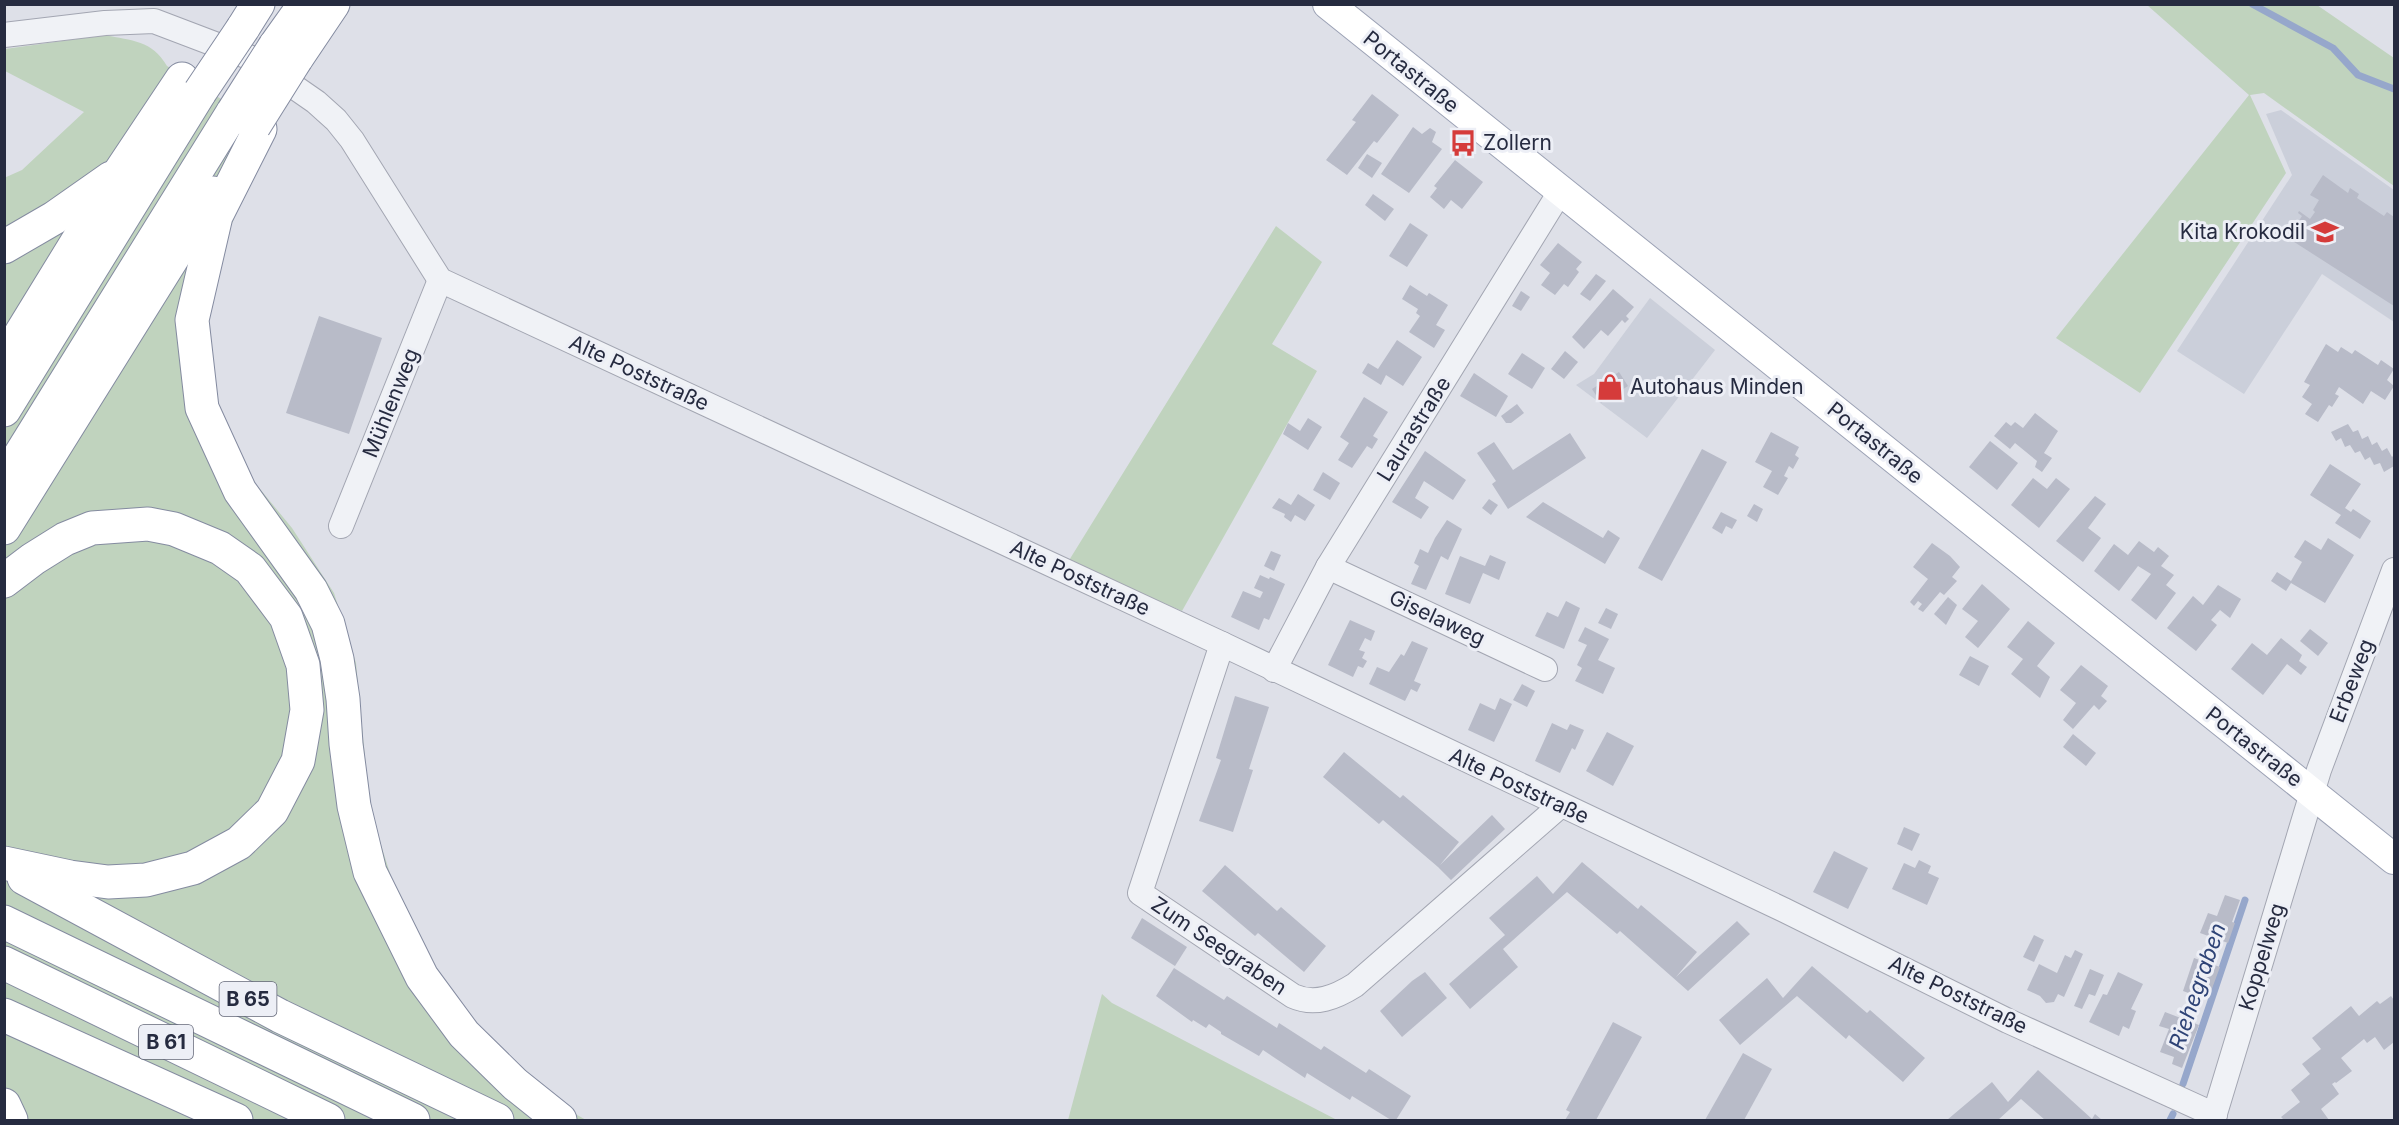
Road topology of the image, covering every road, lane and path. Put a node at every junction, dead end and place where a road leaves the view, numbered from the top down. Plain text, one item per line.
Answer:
1 (305, 4) edge
2 (333, 4) edge
3 (1328, 4) edge
4 (240, 14) edge
5 (4, 35) edge
6 (286, 53) junction
7 (191, 85) junction
8 (249, 122) junction
9 (120, 172) junction
10 (1560, 192) junction
11 (4, 247) edge
12 (440, 280) junction
13 (4, 361) edge
14 (4, 410) edge
15 (4, 481) edge
16 (341, 526) dead end
17 (4, 528) edge
18 (1328, 567) junction
19 (2394, 570) edge
20 (4, 582) edge
21 (1222, 644) junction
22 (1545, 669) dead end
23 (1274, 670) junction
24 (2312, 793) junction
25 (1561, 805) junction
26 (2394, 859) edge
27 (4, 865) edge
28 (4, 922) edge
29 (4, 963) edge
30 (4, 1015) edge
31 (4, 1105) edge
32 (2214, 1118) edge
33 (11, 1120) edge
34 (236, 1120) edge
35 (328, 1120) edge
36 (413, 1120) edge
37 (497, 1120) edge
38 (560, 1120) edge

1 - 6 highway
2 - 6 highway
3 - 10 main road, Portastraße
4 - 7 highway
5 - 12 street
6 - 8 highway, bridge
7 - 9 highway
7 - 14 highway
8 - 15 highway
8 - 17 highway
8 - 38 highway
9 - 11 highway
9 - 13 highway
10 - 18 street, Laurastraße
10 - 24 main road, Portastraße
12 - 16 street, Mühlenweg
12 - 21 street, Alte Poststraße
18 - 22 street, Giselaweg
18 - 23 street, Laurastraße
19 - 24 street, Erbeweg
20 - 27 highway
21 - 23 street, Alte Poststraße
21 - 25 street, Zum Seegraben
23 - 25 street, Alte Poststraße
24 - 26 main road, Portastraße
24 - 32 street, Koppelweg
25 - 32 street, Alte Poststraße
27 - 37 highway, B 65
28 - 36 highway, B 61
29 - 35 highway, B 61
30 - 34 highway
31 - 33 highway

